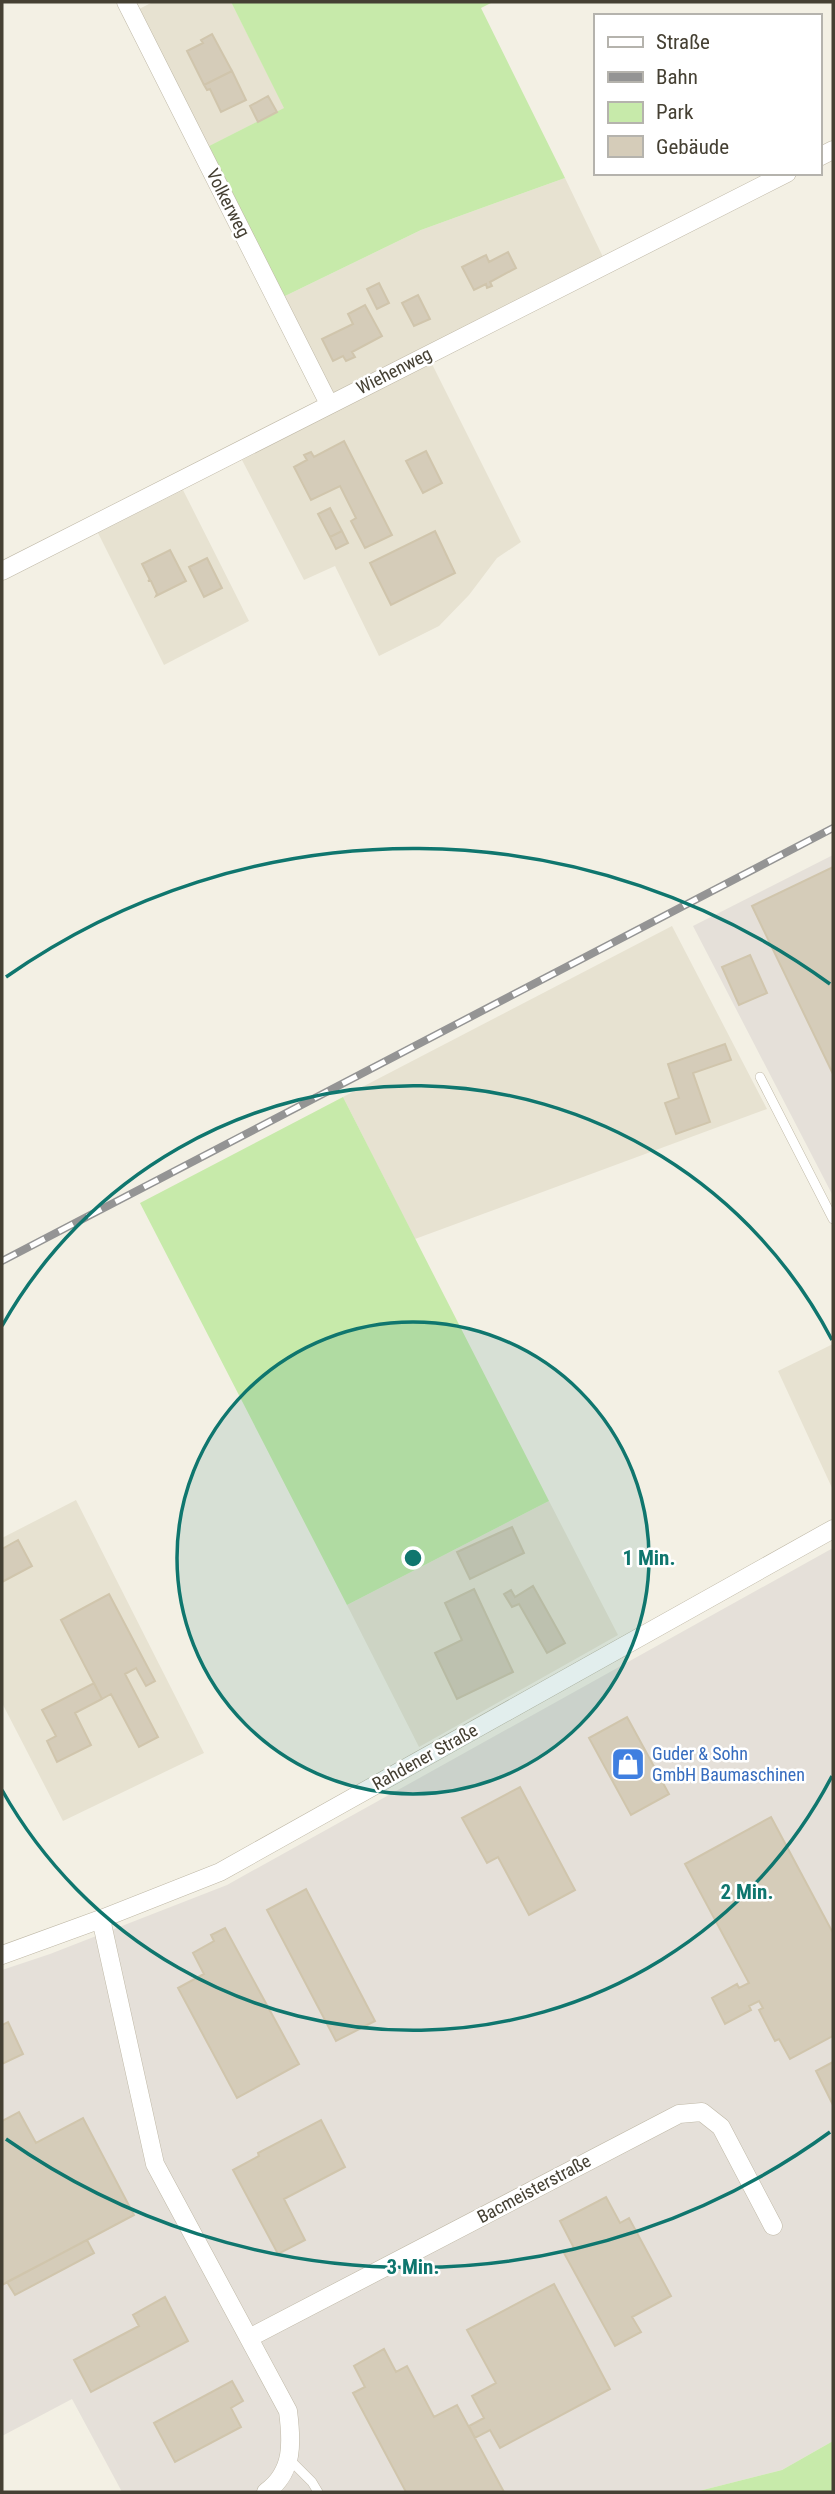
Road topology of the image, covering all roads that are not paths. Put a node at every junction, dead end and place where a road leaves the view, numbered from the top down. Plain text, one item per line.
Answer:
1 (126, 2) edge
2 (783, 175) edge
3 (329, 404) junction
4 (2, 571) edge
5 (760, 1077) dead end
6 (833, 1219) edge
7 (833, 1529) edge
8 (101, 1919) junction
9 (2, 1955) edge
10 (773, 2226) dead end
11 (249, 2338) junction
12 (289, 2459) junction
13 (266, 2492) edge
14 (318, 2492) edge

1 - 3 street, Volkerweg
2 - 3 street, Wiehenweg
3 - 4 street, Wiehenweg
5 - 6 lane
7 - 8 street, Rahdener Straße
8 - 9 street, Rahdener Straße
8 - 11 street
10 - 11 street, Bacmeisterstraße
11 - 12 street
12 - 13 street
12 - 14 lane

